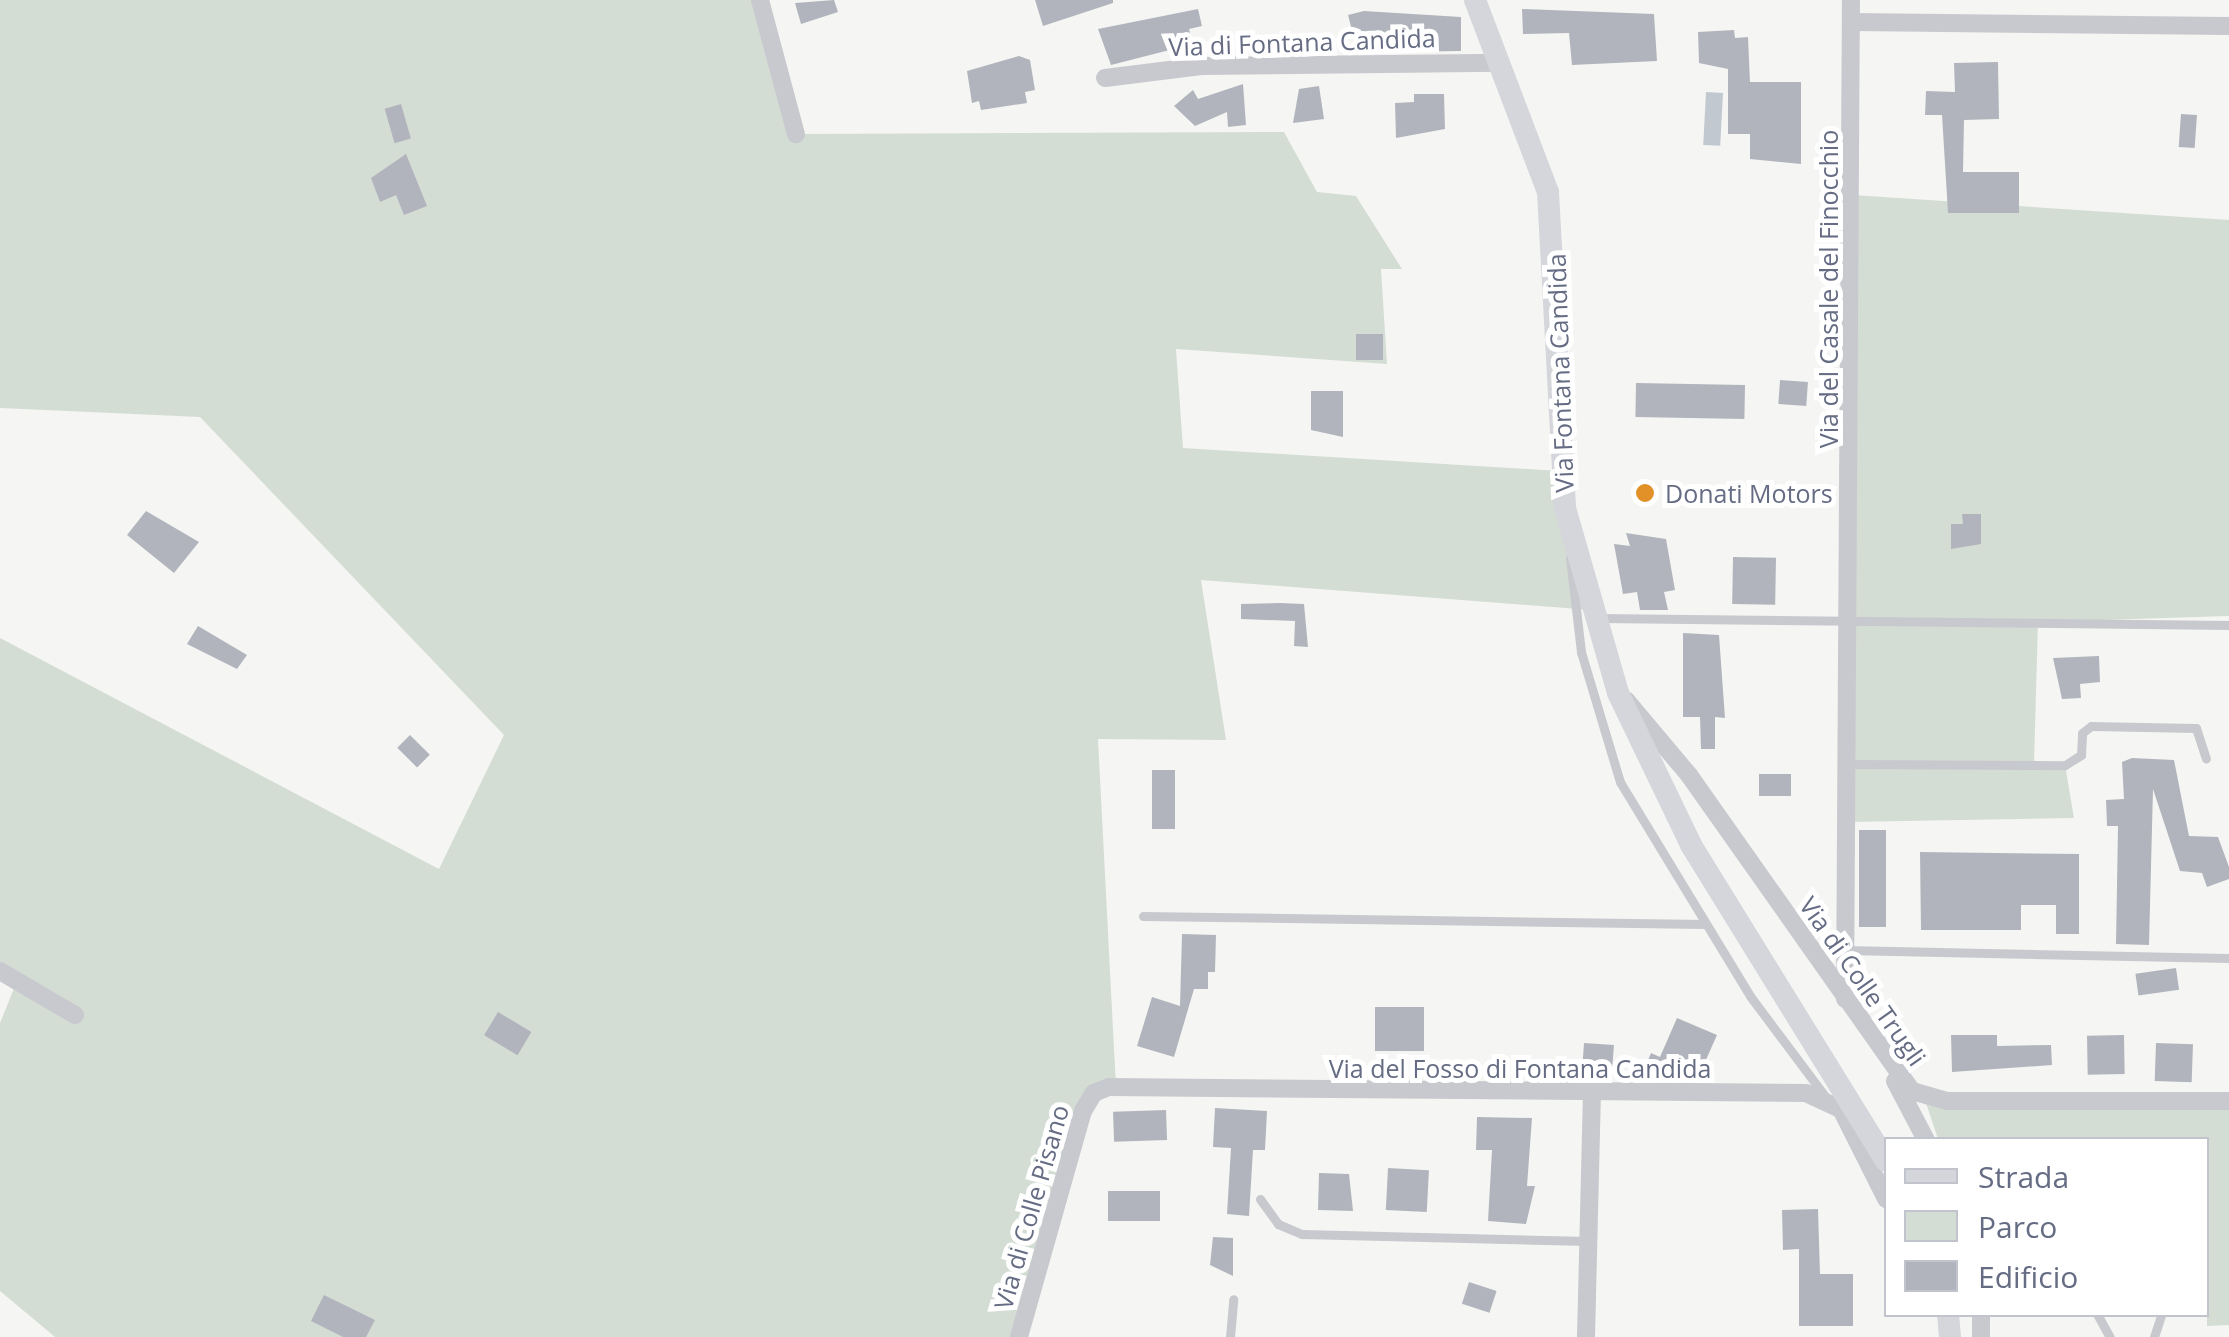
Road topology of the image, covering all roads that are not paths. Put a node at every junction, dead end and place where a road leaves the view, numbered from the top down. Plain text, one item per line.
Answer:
1 (760, 0) edge
2 (1475, 0) edge
3 (1851, 0) edge
4 (1851, 22) junction
5 (2229, 26) edge
6 (1501, 63) junction
7 (1106, 78) dead end
8 (796, 134) dead end
9 (1571, 540) junction
10 (1594, 618) junction
11 (2229, 625) edge
12 (1850, 626) junction
13 (1618, 692) junction
14 (2206, 758) dead end
15 (1848, 764) junction
16 (1144, 916) dead end
17 (1705, 924) junction
18 (1846, 950) junction
19 (2229, 958) edge
20 (0, 971) edge
21 (1845, 999) junction
22 (75, 1015) dead end
23 (1876, 1045) junction
24 (1094, 1093) joint
25 (1592, 1097) junction
26 (1827, 1099) junction
27 (2229, 1101) edge
28 (1924, 1137) edge
29 (1884, 1158) edge
30 (1884, 1195) edge
31 (1260, 1199) dead end
32 (1588, 1240) junction
33 (1234, 1298) dead end
34 (1020, 1337) edge
35 (1230, 1337) edge
36 (1586, 1337) edge

1 - 8 street
2 - 6 main road, Via Fontana Candida
3 - 4 street, Via del Casale del Finocchio
4 - 5 street
4 - 12 street, Via del Casale del Finocchio
6 - 7 street, Via di Fontana Candida
6 - 9 main road, Via Fontana Candida
9 - 10 main road, Via Fontana Candida
9 - 17 lane
10 - 12 lane
10 - 13 main road, Via Fontana Candida
11 - 12 lane
12 - 15 street, Via del Casale del Finocchio
13 - 21 street, Via di Colle Trugli
13 - 29 main road, Via Fontana Candida
14 - 15 lane
15 - 18 street, Via del Casale del Finocchio
16 - 17 lane
17 - 26 lane
18 - 19 lane
18 - 21 street, Via del Casale del Finocchio
20 - 22 street
21 - 23 street, Via di Colle Trugli
23 - 27 street, Via di Colle Trugli
23 - 28 street
24 - 25 street, Via del Fosso di Fontana Candida
24 - 34 street, Via di Colle Pisano
25 - 26 street, Via del Fosso di Fontana Candida
25 - 32 street
26 - 30 street
31 - 32 lane
32 - 36 street
33 - 35 lane

